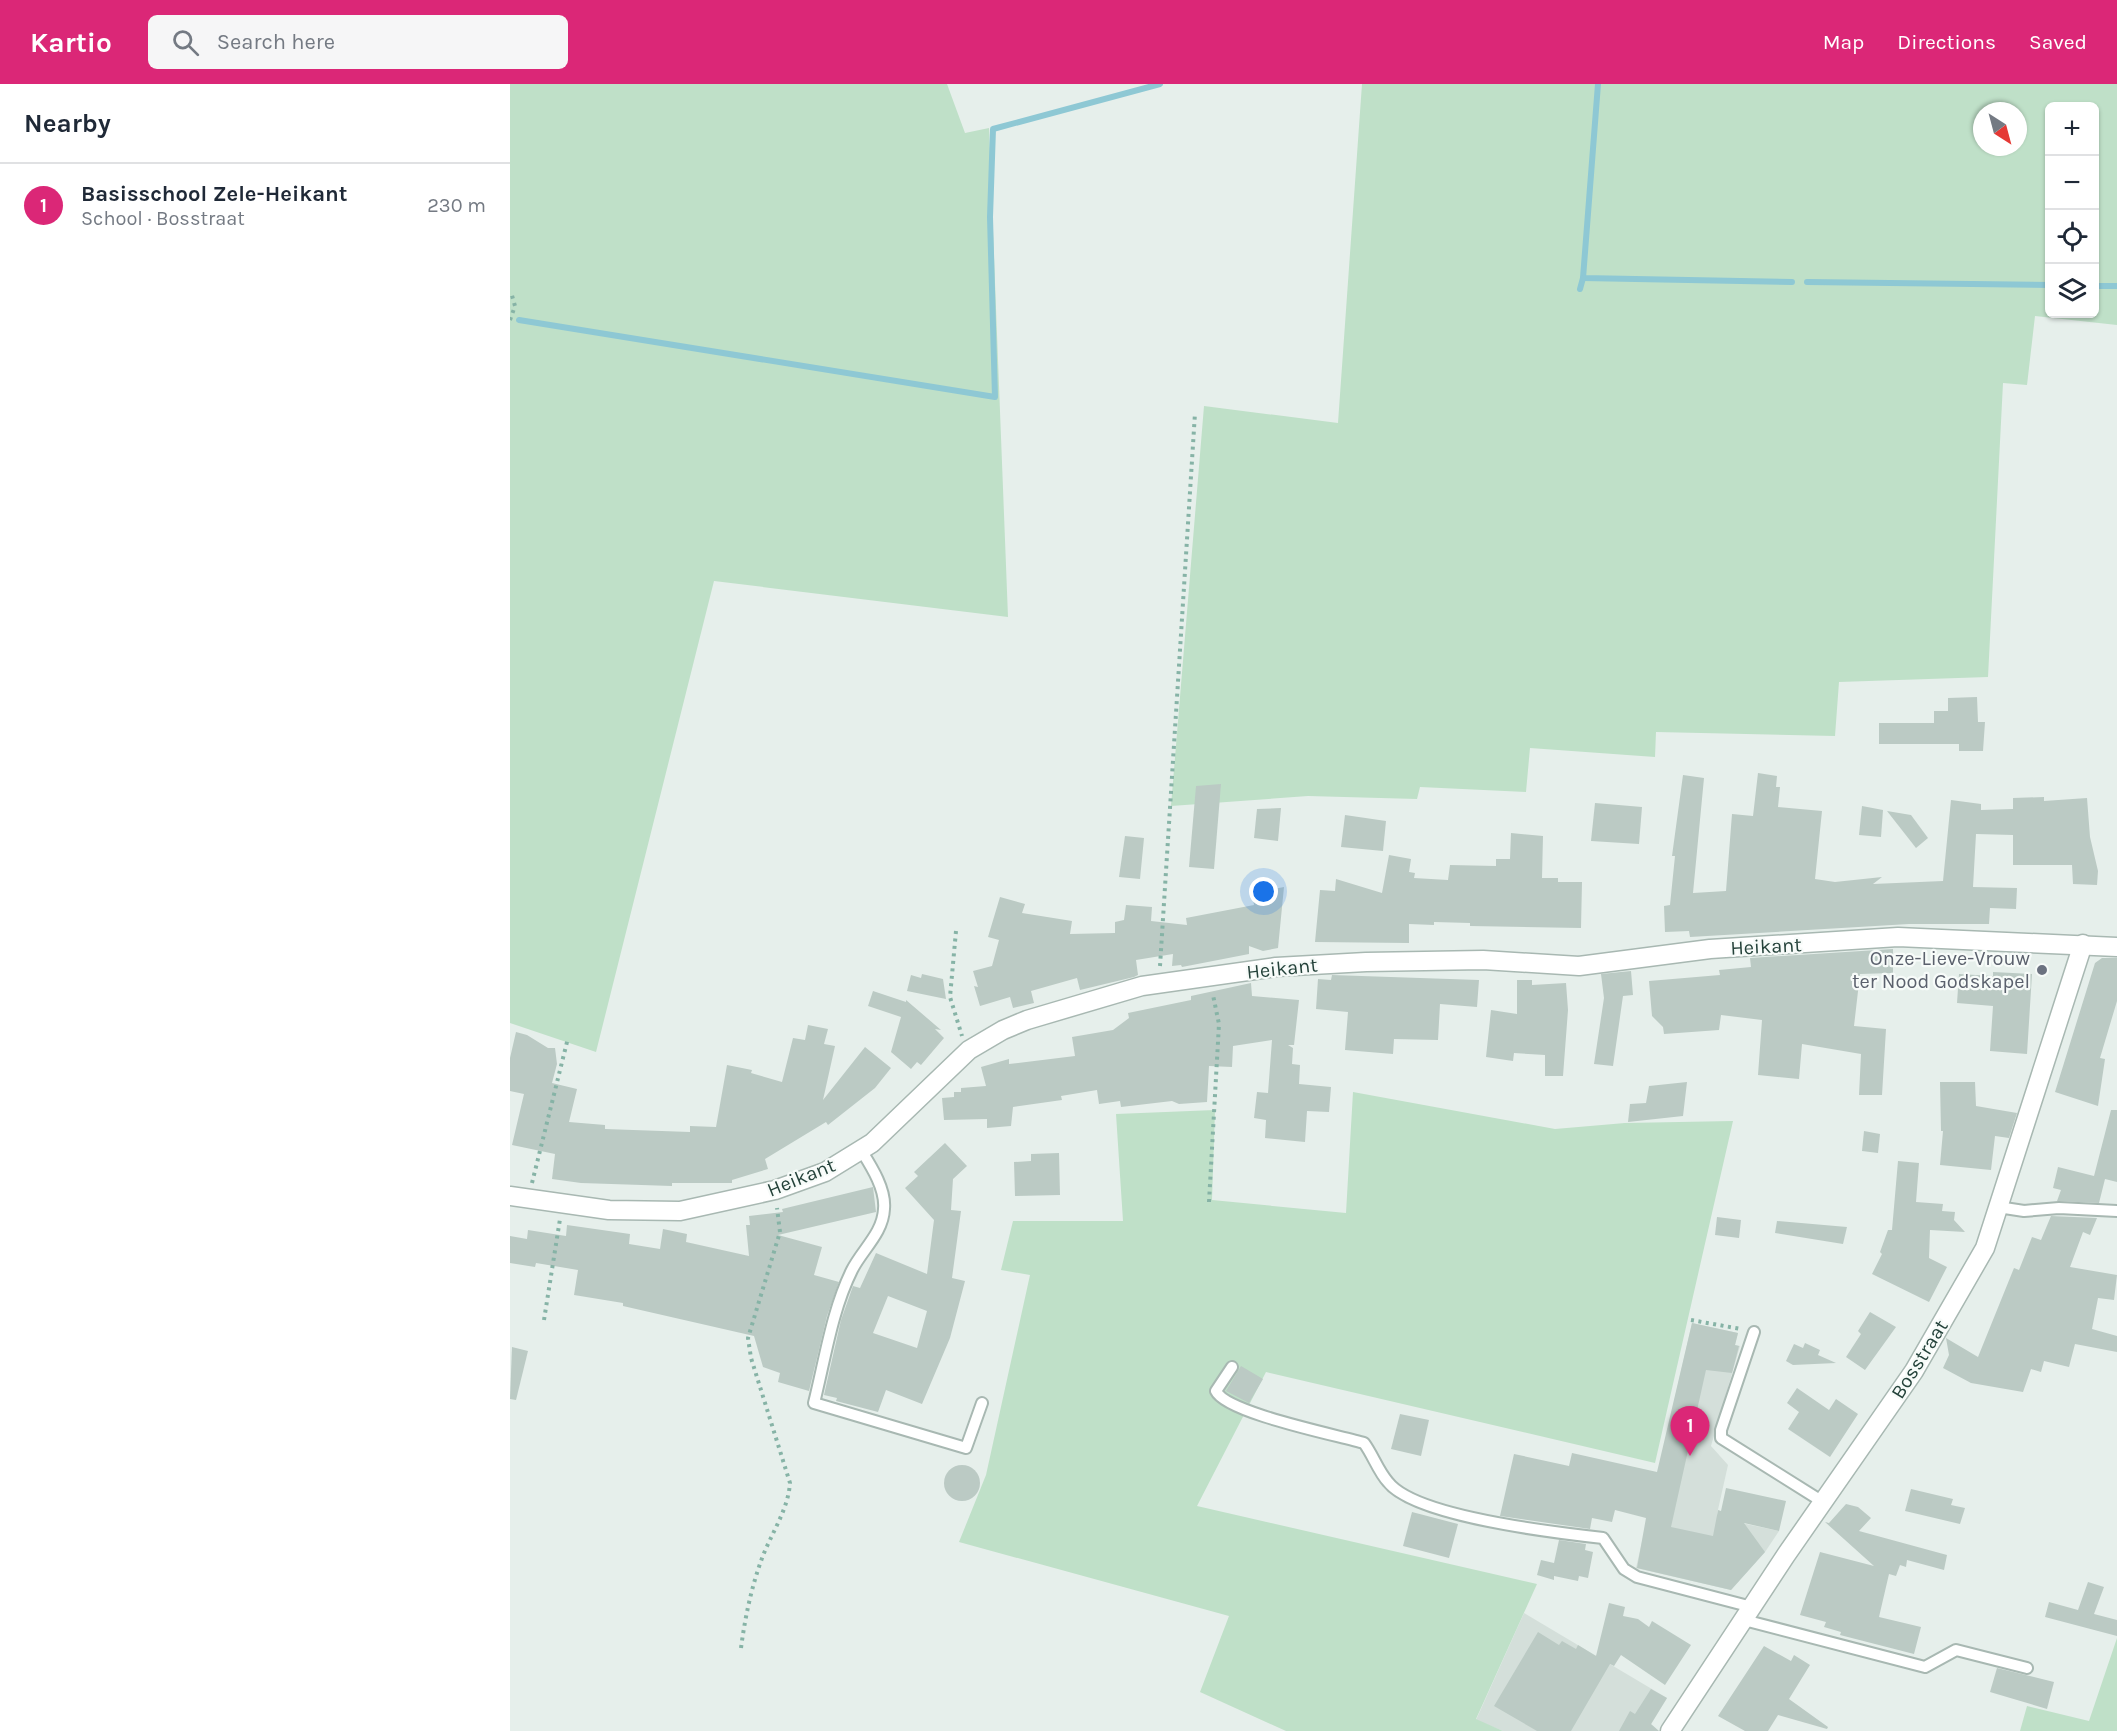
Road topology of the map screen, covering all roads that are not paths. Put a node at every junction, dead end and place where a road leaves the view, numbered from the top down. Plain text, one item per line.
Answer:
1 (2082, 944) junction
2 (2117, 947) edge
3 (861, 1150) junction
4 (510, 1196) edge
5 (1998, 1207) junction
6 (2117, 1211) edge
7 (1754, 1332) road end
8 (1232, 1367) dead end
9 (982, 1403) dead end
10 (1823, 1502) junction
11 (1748, 1613) junction
12 (2027, 1668) dead end
13 (1670, 1731) edge

1 - 2 street, Heikant
1 - 3 street, Heikant
1 - 5 street, Bosstraat
3 - 4 street, Heikant
3 - 9 lane
5 - 6 lane
5 - 10 street, Bosstraat
7 - 10 lane
8 - 11 lane
10 - 11 street, Bosstraat
11 - 12 lane
11 - 13 street, Bosstraat

